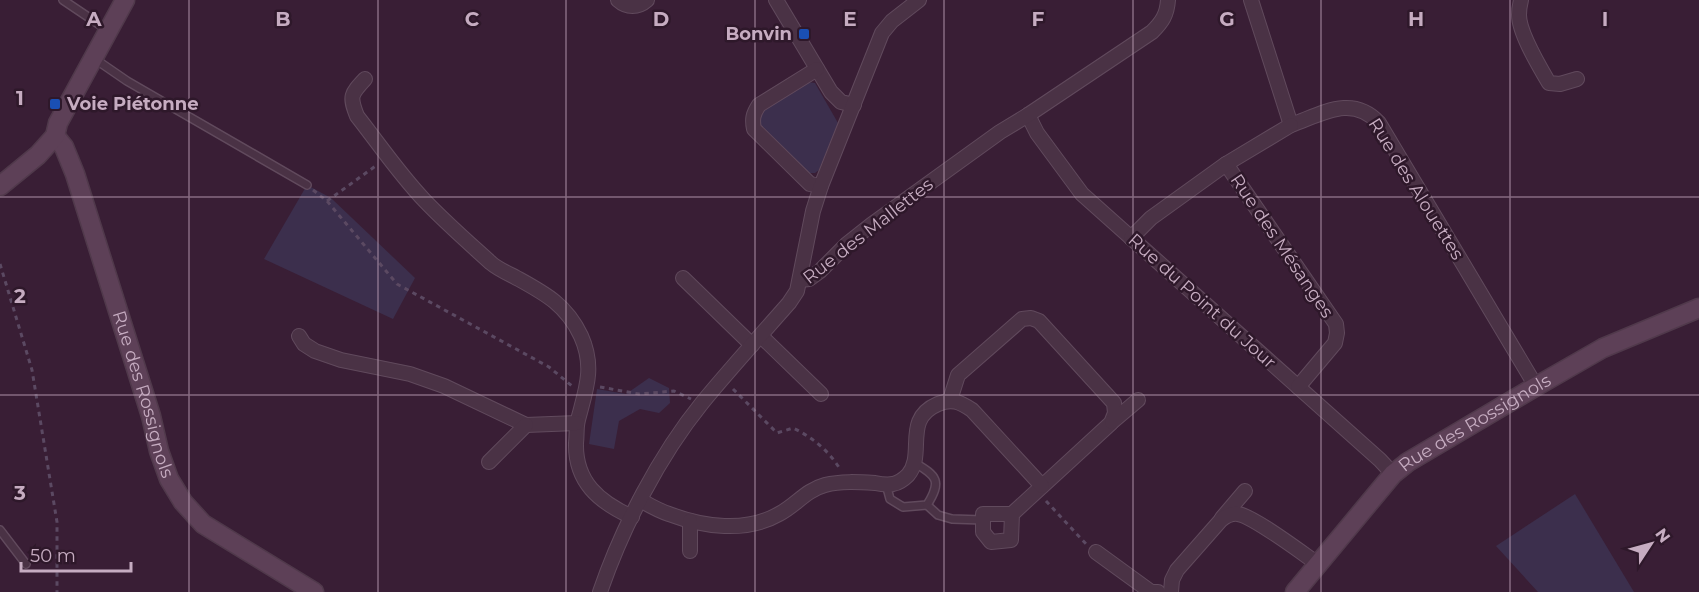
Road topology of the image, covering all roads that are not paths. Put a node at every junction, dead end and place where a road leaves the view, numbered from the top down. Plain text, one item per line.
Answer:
1 (63, 0) edge
2 (125, 0) edge
3 (618, 0) edge
4 (647, 0) edge
5 (776, 0) edge
6 (919, 0) edge
7 (1168, 0) edge
8 (1251, 0) edge
9 (1521, 0) edge
10 (108, 31) junction
11 (94, 58) junction
12 (816, 69) junction
13 (365, 79) dead end
14 (1577, 79) dead end
15 (854, 105) junction
16 (1028, 115) junction
17 (1291, 125) junction
18 (55, 136) junction
19 (1226, 164) junction
20 (307, 185) road end
21 (0, 186) edge
22 (821, 186) junction
23 (1131, 238) junction
24 (683, 278) dead end
25 (800, 280) junction
26 (1699, 308) edge
27 (300, 336) dead end
28 (757, 340) junction
29 (1298, 387) junction
30 (1535, 387) junction
31 (821, 394) dead end
32 (950, 400) junction
33 (1138, 400) dead end
34 (577, 423) junction
35 (1111, 423) junction
36 (526, 425) junction
37 (489, 462) dead end
38 (915, 463) junction
39 (1393, 474) junction
40 (886, 484) junction
41 (1039, 489) junction
42 (1245, 491) dead end
43 (640, 500) junction
44 (927, 505) junction
45 (1012, 514) junction
46 (632, 517) junction
47 (983, 520) junction
48 (1221, 520) junction
49 (690, 521) junction
50 (0, 530) edge
51 (690, 551) dead end
52 (1096, 552) road end
53 (26, 564) dead end
54 (1318, 564) junction
55 (314, 592) edge
56 (600, 592) edge
57 (1158, 592) edge
58 (1171, 592) edge
59 (1294, 592) edge

1 - 10 lane
2 - 10 street
3 - 4 street
5 - 12 street
6 - 15 street
7 - 16 street, Rue des Mallettes
8 - 17 street
9 - 14 street
10 - 11 street
11 - 18 street
11 - 20 lane
12 - 15 street
12 - 22 street
13 - 34 street
15 - 22 street
16 - 23 street, Rue du Point du Jour
16 - 25 street, Rue des Mallettes
17 - 19 street, Rue des Alouettes
17 - 30 street, Rue des Alouettes
18 - 21 street
18 - 55 street, Rue des Rossignols
19 - 23 street, Rue des Alouettes
19 - 29 street, Rue des Mésanges
22 - 25 street
23 - 29 street, Rue du Point du Jour
24 - 28 street
25 - 28 street, Rue des Mallettes
26 - 30 street, Rue des Rossignols
27 - 36 street
28 - 31 street
28 - 43 street, Rue des Mallettes
29 - 39 street, Rue du Point du Jour
30 - 39 street, Rue des Rossignols
32 - 35 street
32 - 38 street
32 - 41 street
33 - 35 street
34 - 36 street
34 - 46 street
35 - 41 street
36 - 37 street
38 - 40 street
38 - 44 lane
39 - 54 street, Rue des Rossignols
40 - 44 lane
40 - 49 street
41 - 45 street
42 - 48 street
43 - 46 street, Rue des Mallettes
43 - 49 street
44 - 47 lane
45 - 47 street
45 - 47 street
46 - 56 street, Rue des Mallettes
48 - 54 street
48 - 58 street
49 - 51 street
50 - 53 lane
52 - 57 street
54 - 59 street, Rue des Rossignols

